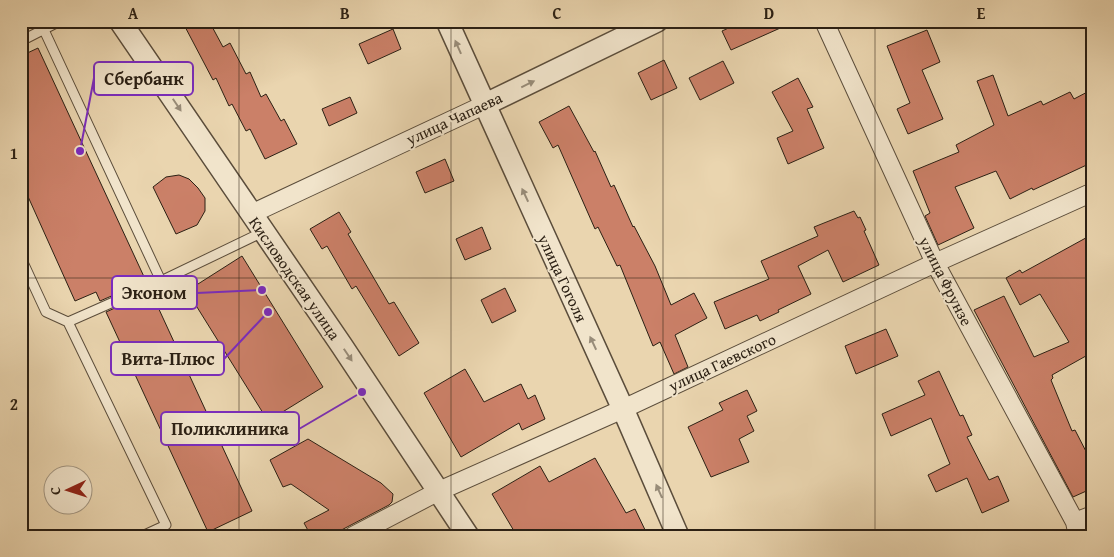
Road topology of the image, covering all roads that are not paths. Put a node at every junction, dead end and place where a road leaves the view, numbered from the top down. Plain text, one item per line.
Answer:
1 (60, 21) edge
2 (120, 21) edge
3 (447, 21) edge
4 (657, 21) edge
5 (824, 21) edge
6 (44, 30) junction
7 (21, 41) edge
8 (484, 105) junction
9 (1093, 192) edge
10 (251, 214) junction
11 (263, 232) junction
12 (21, 258) edge
13 (935, 263) junction
14 (161, 281) junction
15 (68, 322) junction
16 (623, 408) junction
17 (439, 490) junction
18 (1093, 515) edge
19 (1076, 529) edge
20 (142, 536) edge
21 (353, 536) edge
22 (468, 536) edge
23 (678, 536) edge

1 - 6 lane
2 -> 10 street, Кисловодская улица
8 -> 3 street, улица Гоголя
8 -> 4 street, улица Чапаева
5 - 13 street, улица Фрунзе
6 - 7 lane
6 - 14 lane
8 - 10 street, улица Чапаева
16 -> 8 street, улица Гоголя
9 - 13 street, улица Гаевского
10 - 11 street, Кисловодская улица
11 - 14 lane
11 -> 17 street, Кисловодская улица
12 - 15 lane
13 - 16 street, улица Гаевского
13 - 19 street, улица Фрунзе
14 - 15 lane
15 - 20 lane
16 - 17 street, улица Гаевского
23 -> 16 street, улица Гоголя
17 - 21 street, улица Гаевского
17 - 22 street, Кисловодская улица
18 - 19 street

